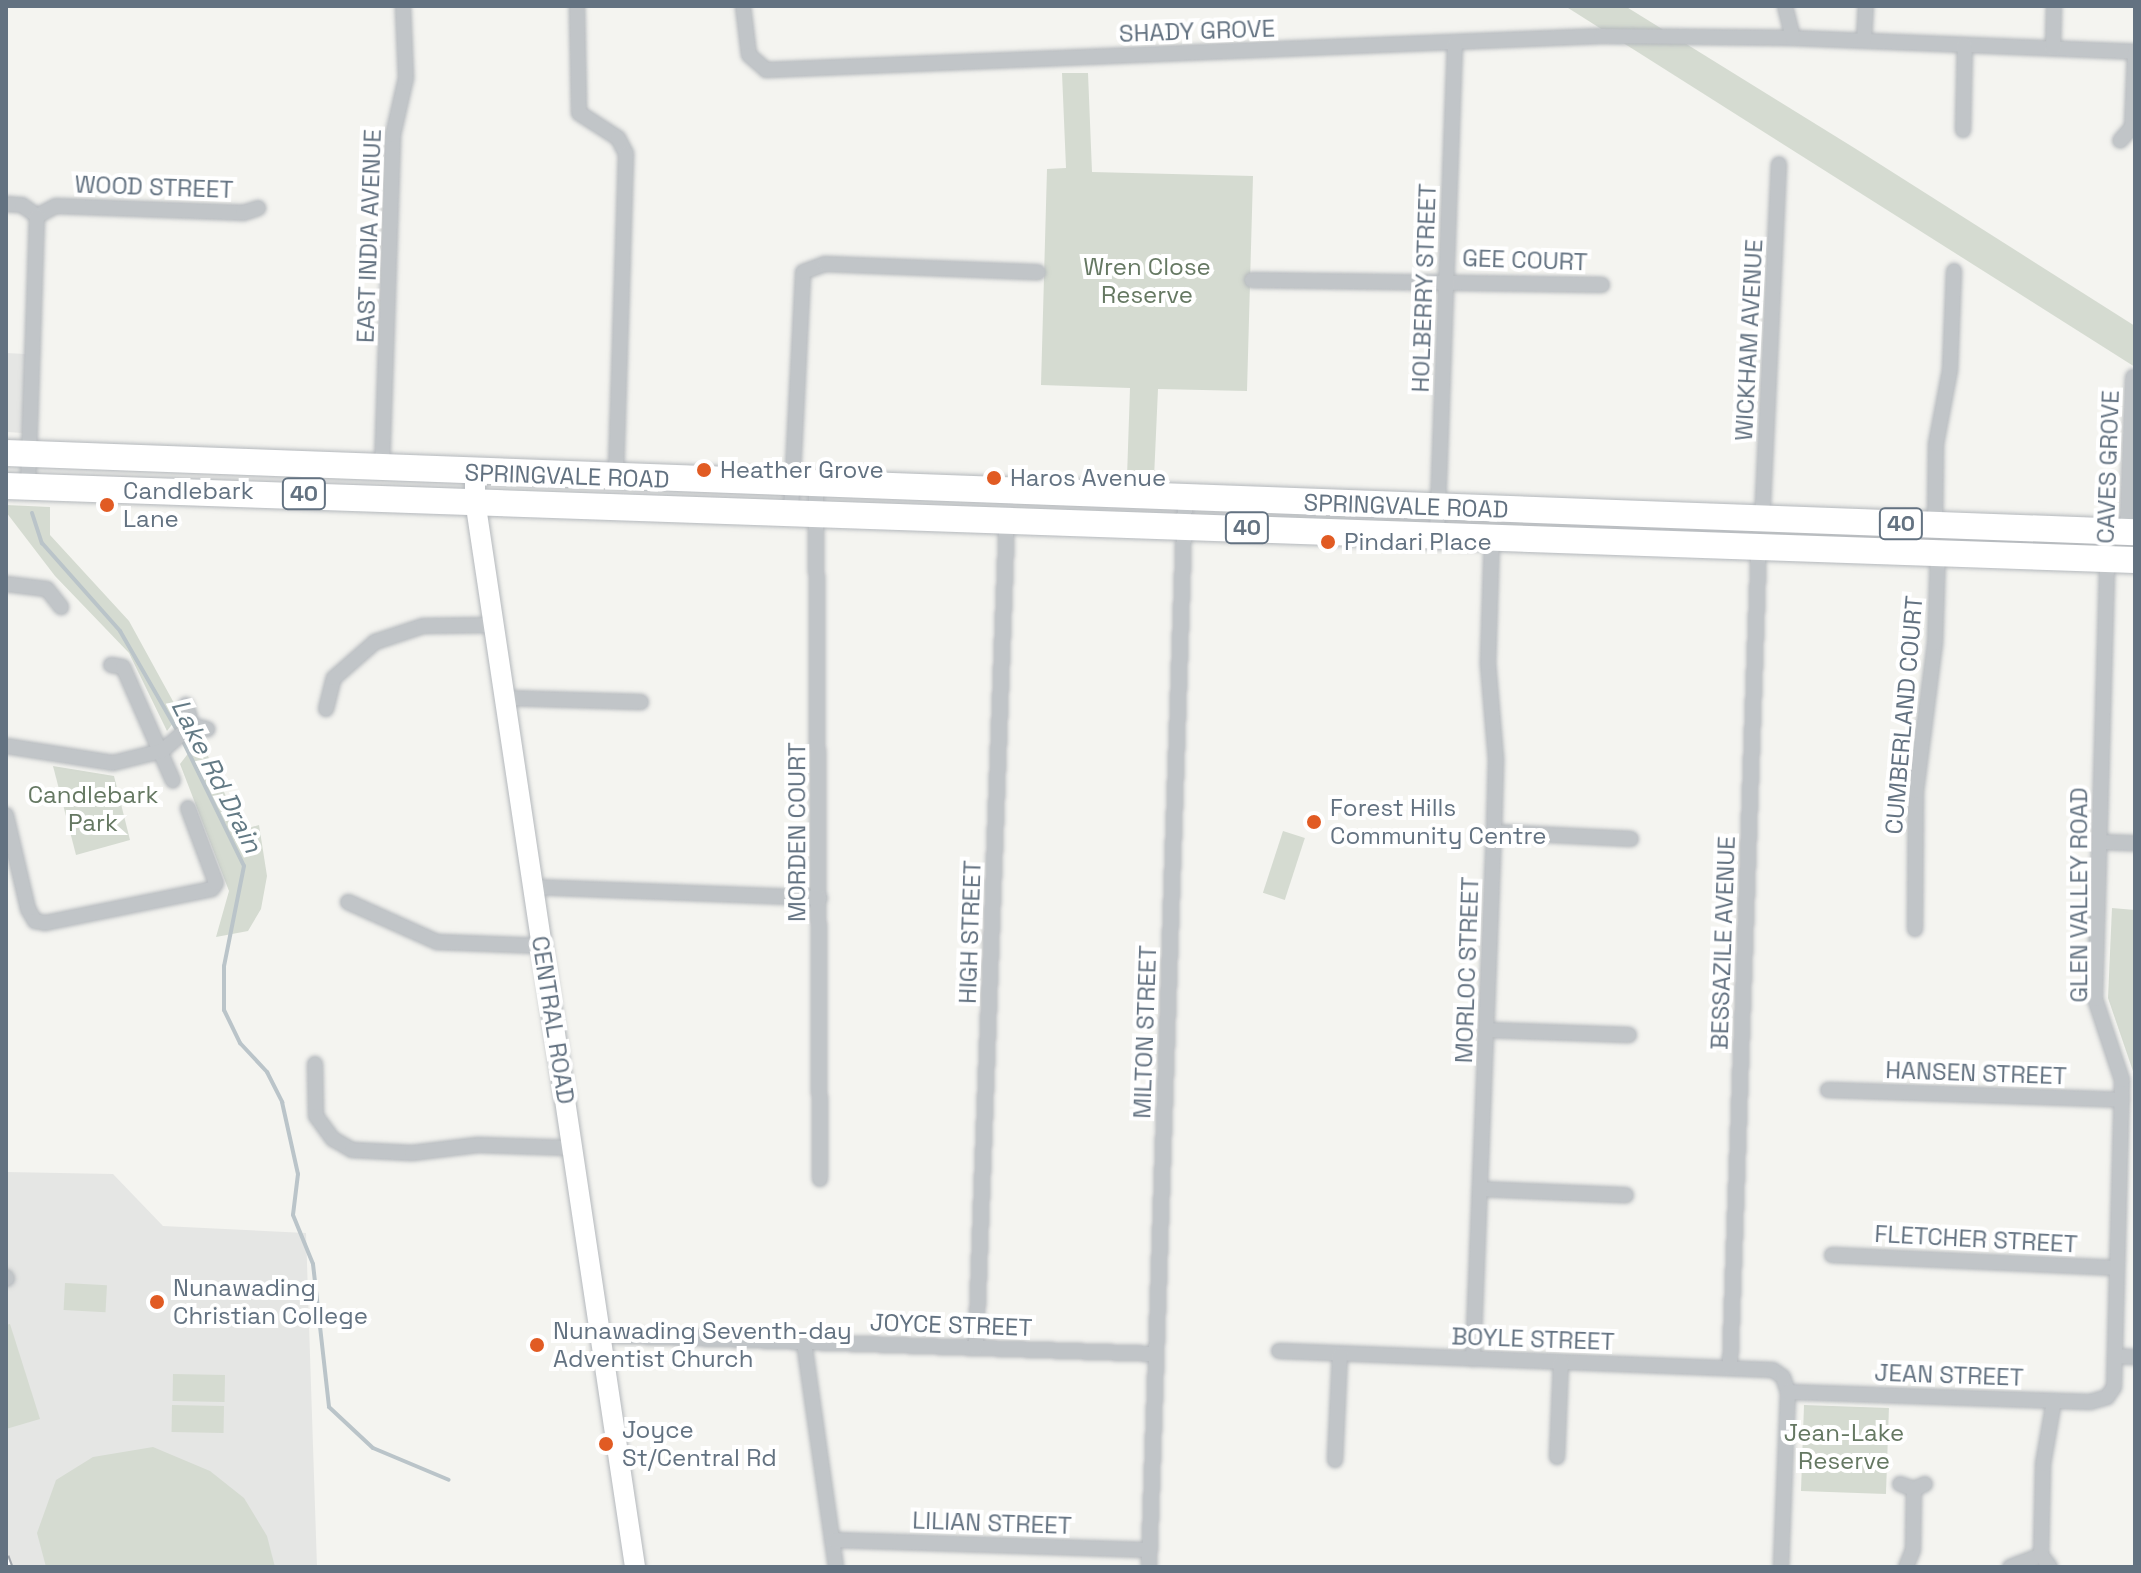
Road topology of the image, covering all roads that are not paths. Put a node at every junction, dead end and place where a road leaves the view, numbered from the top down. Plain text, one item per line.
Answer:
1 (403, 6) edge
2 (577, 6) edge
3 (743, 6) edge
4 (1785, 6) edge
5 (1866, 6) edge
6 (2054, 6) edge
7 (1793, 38) junction
8 (1864, 40) junction
9 (1455, 43) junction
10 (1965, 45) junction
11 (2053, 48) junction
12 (2135, 52) edge
13 (1963, 130) dead end
14 (2120, 141) dead end
15 (1779, 164) dead end
16 (6, 204) edge
17 (258, 208) dead end
18 (37, 216) junction
19 (1954, 271) dead end
20 (1038, 272) dead end
21 (1447, 279) junction
22 (1252, 280) dead end
23 (1602, 285) dead end
24 (2133, 377) edge
25 (18, 454) edge
26 (382, 469) junction
27 (475, 472) junction
28 (616, 477) junction
29 (804, 484) junction
30 (17, 486) edge
31 (1185, 498) junction
32 (475, 500) junction
33 (1437, 507) junction
34 (803, 512) junction
35 (1007, 519) junction
36 (1763, 519) junction
37 (1935, 524) junction
38 (1185, 525) junction
39 (2123, 531) edge
40 (1437, 534) junction
41 (1492, 536) junction
42 (1758, 546) junction
43 (1938, 552) junction
44 (2123, 559) edge
45 (6, 584) edge
46 (61, 607) dead end
47 (494, 625) junction
48 (120, 663) dead end
49 (504, 698) junction
50 (641, 702) dead end
51 (186, 705) dead end
52 (326, 709) dead end
53 (207, 729) dead end
54 (184, 732) junction
55 (6, 746) edge
56 (162, 751) junction
57 (173, 784) dead end
58 (188, 808) dead end
59 (6, 815) edge
60 (1494, 832) junction
61 (1631, 839) dead end
62 (2100, 842) junction
63 (2135, 843) edge
64 (533, 887) junction
65 (820, 898) junction
66 (348, 902) dead end
67 (1915, 929) dead end
68 (542, 946) junction
69 (1487, 1030) junction
70 (1629, 1035) dead end
71 (315, 1064) dead end
72 (1828, 1090) dead end
73 (2122, 1100) junction
74 (572, 1148) junction
75 (820, 1179) dead end
76 (1480, 1189) junction
77 (1626, 1195) dead end
78 (1832, 1255) dead end
79 (2117, 1268) junction
80 (601, 1335) junction
81 (804, 1342) junction
82 (976, 1348) junction
83 (1279, 1351) dead end
84 (1155, 1354) junction
85 (1340, 1354) junction
86 (2115, 1356) junction
87 (2135, 1357) edge
88 (1473, 1359) junction
89 (1561, 1362) junction
90 (1730, 1368) junction
91 (1785, 1384) junction
92 (2107, 1397) joint
93 (2054, 1401) junction
94 (1557, 1457) dead end
95 (1335, 1460) dead end
96 (1913, 1486) dead end
97 (832, 1540) junction
98 (1149, 1550) junction
99 (2046, 1561) edge
100 (635, 1567) edge
101 (836, 1567) edge
102 (1149, 1567) edge
103 (1781, 1567) edge
104 (1906, 1567) edge
105 (2010, 1567) edge

1 - 26 street, EAST INDIA AVENUE
2 - 28 street
3 - 9 street, SHADY GROVE
4 - 7 street
5 - 8 street
6 - 11 street
7 - 8 street, SHADY GROVE
7 - 9 street, SHADY GROVE
8 - 10 street, SHADY GROVE
9 - 21 street, HOLBERRY STREET
10 - 11 street, SHADY GROVE
10 - 13 street
11 - 12 street, SHADY GROVE
12 - 14 street
15 - 36 street, WICKHAM AVENUE
16 - 18 street
17 - 18 street, WOOD STREET
18 - 25 street
19 - 37 street
20 - 29 street
21 - 22 street, GEE COURT
21 - 23 street, GEE COURT
21 - 33 street, HOLBERRY STREET
24 - 39 street, CAVES GROVE
25 - 26 highway, SPRINGVALE ROAD / 40
25 - 30 street
26 - 27 highway, SPRINGVALE ROAD / 40
27 - 28 highway, SPRINGVALE ROAD / 40
27 - 32 street, CENTRAL ROAD
28 - 29 highway, SPRINGVALE ROAD / 40
29 - 31 highway, SPRINGVALE ROAD / 40
29 - 34 street, MORDEN COURT
29 - 34 street
30 - 32 highway, SPRINGVALE ROAD / 40
31 - 33 highway, SPRINGVALE ROAD / 40
31 - 38 street, MILTON STREET
32 - 34 highway, SPRINGVALE ROAD / 40
32 - 47 street, CENTRAL ROAD
33 - 36 highway, SPRINGVALE ROAD / 40
33 - 40 street, HOLBERRY STREET
34 - 35 highway, SPRINGVALE ROAD / 40
34 - 65 street, MORDEN COURT
35 - 38 highway, SPRINGVALE ROAD / 40
35 - 82 street, HIGH STREET
36 - 37 highway, SPRINGVALE ROAD / 40
36 - 42 street, BESSAZILE AVENUE
37 - 39 highway, SPRINGVALE ROAD / 40
38 - 40 highway, SPRINGVALE ROAD / 40
38 - 84 street, MILTON STREET
39 - 44 street, GLEN VALLEY ROAD
40 - 41 highway, SPRINGVALE ROAD / 40
41 - 42 highway, SPRINGVALE ROAD / 40
41 - 60 street, MORLOC STREET
42 - 43 highway, SPRINGVALE ROAD / 40
42 - 90 street, BESSAZILE AVENUE
43 - 44 highway, SPRINGVALE ROAD / 40
43 - 67 street, CUMBERLAND COURT
44 - 62 street, GLEN VALLEY ROAD
45 - 46 street
47 - 49 street, CENTRAL ROAD
47 - 52 street
48 - 56 street
49 - 50 street
49 - 64 street, CENTRAL ROAD
51 - 54 street
53 - 54 street
54 - 56 street
55 - 56 street
56 - 57 street
58 - 59 street
60 - 61 street
60 - 69 street, MORLOC STREET
62 - 63 street
62 - 73 street, GLEN VALLEY ROAD
64 - 65 street
64 - 68 street, CENTRAL ROAD
65 - 75 street, MORDEN COURT
66 - 68 street
68 - 74 street, CENTRAL ROAD
69 - 70 street
69 - 76 street, MORLOC STREET
71 - 74 street
72 - 73 street, HANSEN STREET
73 - 79 street, GLEN VALLEY ROAD
74 - 80 street, CENTRAL ROAD
76 - 77 street
76 - 88 street, MORLOC STREET
78 - 79 street, FLETCHER STREET
79 - 86 street, GLEN VALLEY ROAD
80 - 81 street, JOYCE STREET
80 - 100 street, CENTRAL ROAD
81 - 82 street, JOYCE STREET
81 - 97 street
82 - 84 street, JOYCE STREET
83 - 85 street, BOYLE STREET
84 - 98 street, MILTON STREET
85 - 88 street, BOYLE STREET
85 - 95 street
86 - 87 street
86 - 92 street, GLEN VALLEY ROAD
88 - 89 street, BOYLE STREET
89 - 90 street, BOYLE STREET
89 - 94 street
90 - 91 street, BOYLE STREET
91 - 93 street, JEAN STREET
91 - 103 street
92 - 93 street, JEAN STREET
93 - 99 street
96 - 104 street
97 - 98 street, LILIAN STREET
97 - 101 street
98 - 102 street, MILTON STREET
99 - 105 street

